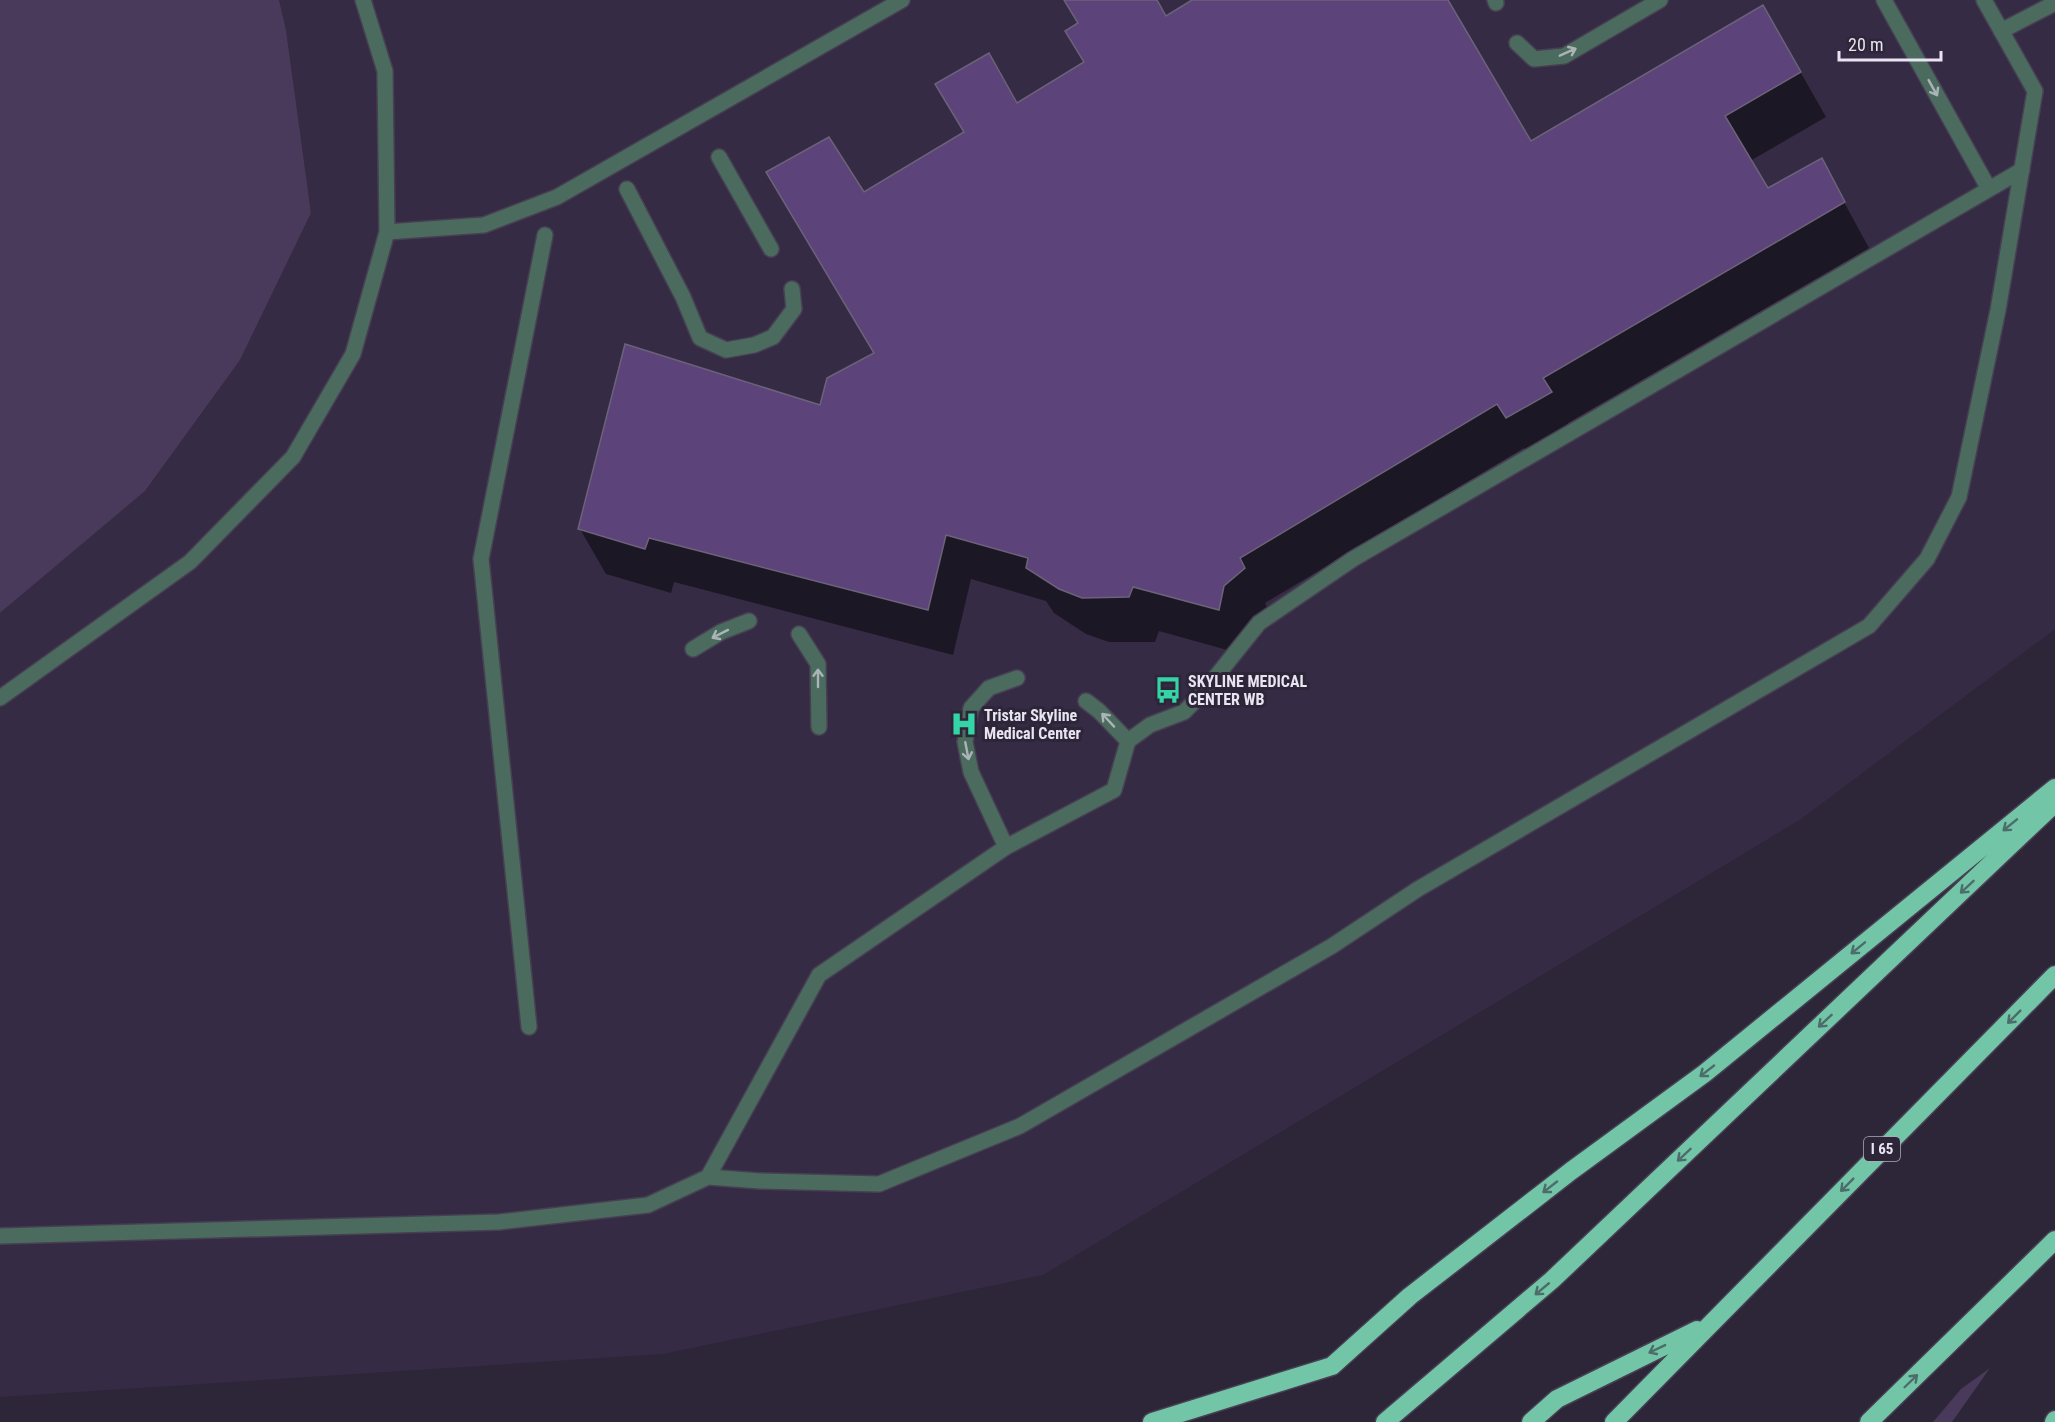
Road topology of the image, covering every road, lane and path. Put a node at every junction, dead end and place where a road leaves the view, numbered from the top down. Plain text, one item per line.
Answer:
1 (363, 0) edge
2 (902, 0) edge
3 (1660, 0) edge
4 (1884, 0) edge
5 (1984, 0) edge
6 (2055, 3) edge
7 (2001, 31) junction
8 (1517, 43) dead end
9 (719, 157) dead end
10 (2022, 170) junction
11 (627, 189) dead end
12 (1989, 189) junction
13 (387, 232) junction
14 (545, 235) dead end
15 (771, 249) dead end
16 (792, 290) dead end
17 (748, 621) dead end
18 (799, 634) dead end
19 (693, 649) dead end
20 (1017, 678) dead end
21 (0, 698) edge
22 (1086, 701) dead end
23 (819, 728) dead end
24 (1128, 741) junction
25 (2055, 788) edge
26 (2055, 803) edge
27 (1006, 848) junction
28 (2055, 975) edge
29 (529, 1027) dead end
30 (708, 1177) junction
31 (0, 1236) edge
32 (2055, 1240) edge
33 (1709, 1323) junction
34 (1152, 1422) edge
35 (1385, 1422) edge
36 (1531, 1422) edge
37 (1614, 1422) edge
38 (1869, 1422) edge

1 - 13 lane
2 - 13 lane
8 -> 3 lane
4 -> 12 lane
5 - 7 lane
6 - 7 lane
7 - 10 lane
9 - 15 lane
10 - 12 lane
10 - 30 lane
11 - 16 lane
12 - 24 lane
13 - 21 lane
14 - 29 lane
17 -> 19 lane
23 -> 18 lane
20 -> 27 lane
24 -> 22 lane
24 - 27 lane
25 -> 34 highway
26 -> 35 highway
27 - 30 lane
28 -> 33 highway, I 65
30 - 31 lane
38 -> 32 highway
33 -> 36 highway
33 - 37 highway, I 65

